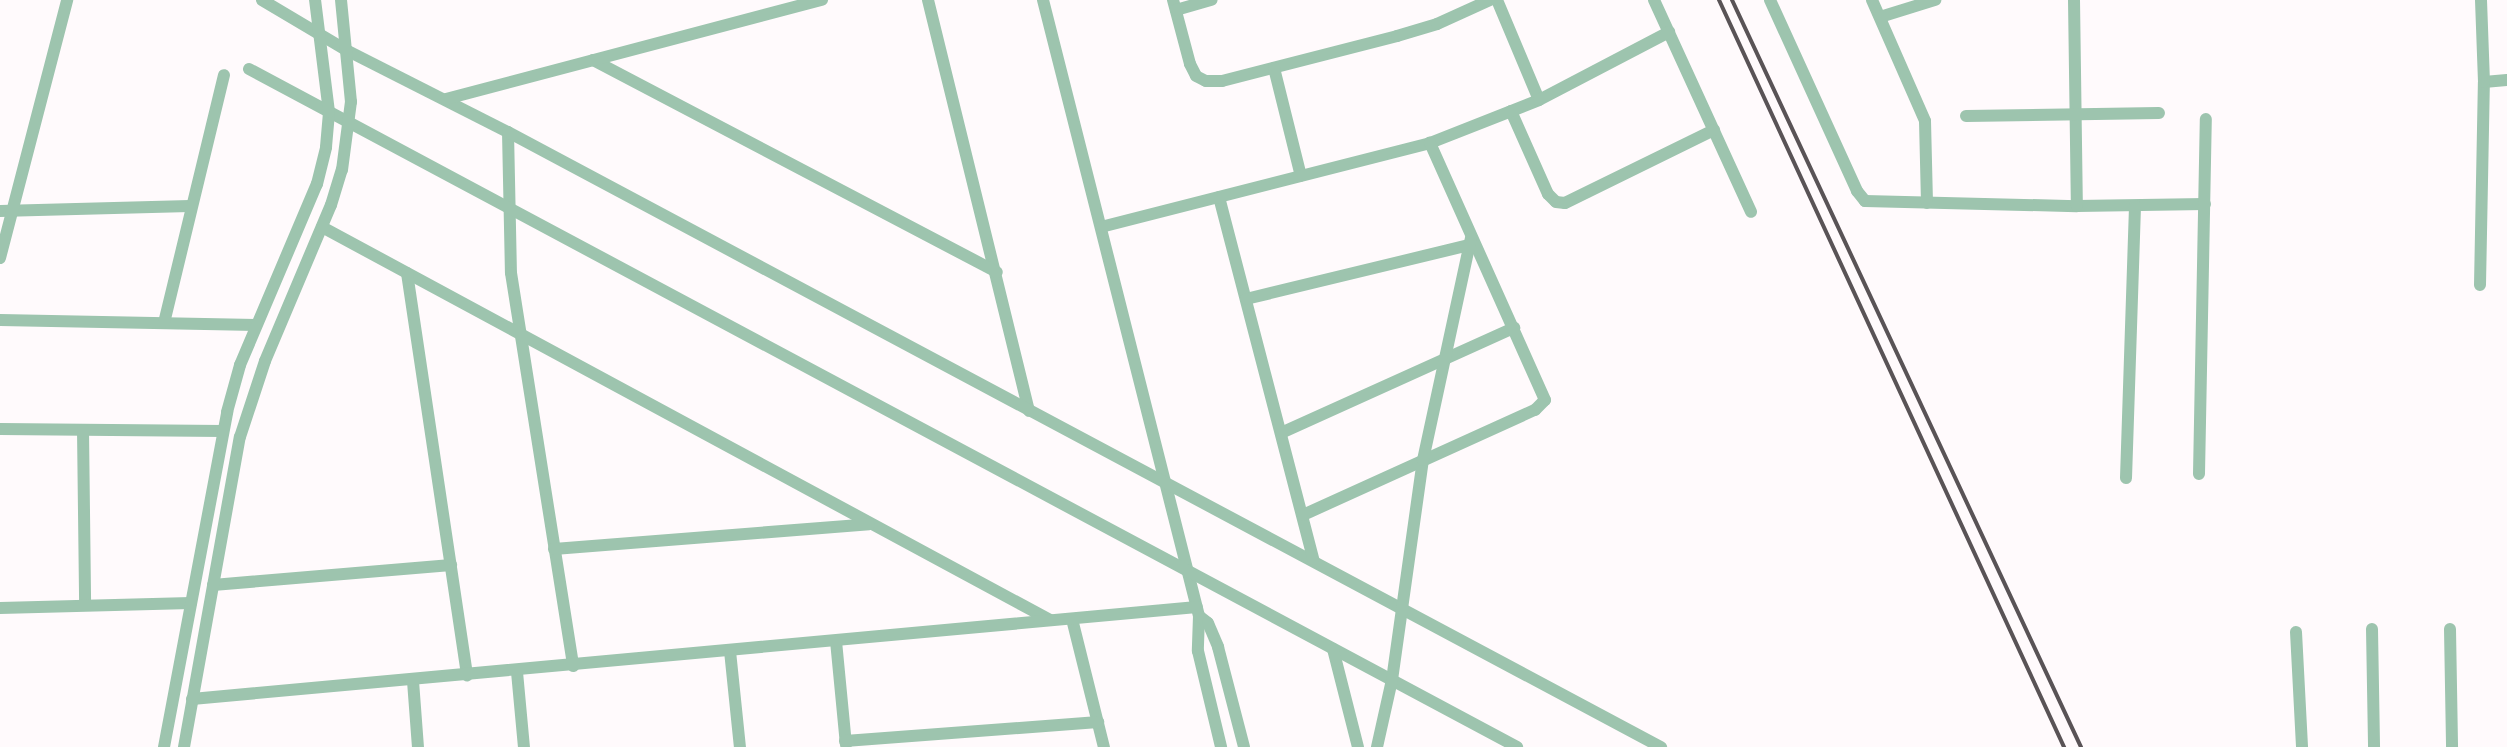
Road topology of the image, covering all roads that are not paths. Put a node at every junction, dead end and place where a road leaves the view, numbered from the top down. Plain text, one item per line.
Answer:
1 (67, 0) edge
2 (262, 0) edge
3 (315, 0) edge
4 (822, 0) edge
5 (928, 0) edge
6 (1043, 0) edge
7 (1212, 0) edge
8 (1490, 0) edge
9 (1497, 0) edge
10 (1654, 0) edge
11 (1770, 0) edge
12 (1872, 0) edge
13 (1935, 0) edge
14 (2074, 0) edge
15 (2481, 0) edge
16 (345, 1) edge
17 (1174, 5) edge
18 (1880, 17) junction
19 (1669, 32) junction
20 (319, 33) junction
21 (348, 51) junction
22 (593, 60) junction
23 (1274, 68) junction
24 (249, 69) dead end
25 (224, 75) dead end
26 (2507, 80) edge
27 (2484, 82) junction
28 (446, 99) junction
29 (1539, 100) junction
30 (1511, 111) junction
31 (329, 112) junction
32 (2159, 113) dead end
33 (2076, 115) junction
34 (1966, 116) dead end
35 (2206, 119) dead end
36 (349, 123) junction
37 (1714, 130) junction
38 (508, 132) junction
39 (1430, 143) junction
40 (1301, 176) junction
41 (1219, 197) junction
42 (1927, 203) junction
43 (2205, 204) junction
44 (190, 206) junction
45 (2077, 206) junction
46 (2135, 206) junction
47 (510, 210) junction
48 (6, 211) edge
49 (1751, 212) dead end
50 (322, 227) junction
51 (1101, 227) junction
52 (1471, 242) junction
53 (0, 258) edge
54 (997, 272) junction
55 (407, 273) junction
56 (2480, 285) dead end
57 (1246, 299) junction
58 (0, 320) edge
59 (164, 323) junction
60 (256, 325) junction
61 (1514, 328) junction
62 (519, 334) junction
63 (1445, 360) junction
64 (1029, 411) junction
65 (0, 429) edge
66 (83, 430) junction
67 (223, 431) junction
68 (1281, 433) junction
69 (1423, 460) junction
70 (2199, 474) dead end
71 (2126, 478) dead end
72 (1167, 485) junction
73 (1303, 515) junction
74 (872, 524) junction
75 (554, 549) junction
76 (1313, 559) junction
77 (451, 565) junction
78 (1188, 572) junction
79 (213, 585) junction
80 (191, 603) junction
81 (85, 605) junction
82 (0, 608) edge
83 (1403, 610) junction
84 (1198, 612) junction
85 (1072, 619) junction
86 (1050, 620) junction
87 (2372, 629) dead end
88 (2450, 629) dead end
89 (2296, 632) dead end
90 (836, 641) junction
91 (1333, 649) junction
92 (730, 651) junction
93 (573, 666) junction
94 (517, 672) junction
95 (467, 676) junction
96 (1392, 680) junction
97 (413, 681) junction
98 (192, 699) junction
99 (1098, 722) junction
100 (942, 740) edge
101 (846, 744) edge
102 (164, 747) edge
103 (184, 747) edge
104 (418, 747) edge
105 (524, 747) edge
106 (740, 747) edge
107 (1104, 747) edge
108 (1221, 747) edge
109 (1244, 747) edge
110 (1358, 747) edge
111 (1377, 747) edge
112 (1517, 747) edge
113 (1661, 747) edge
114 (2302, 747) edge
115 (2374, 747) edge
116 (2452, 747) edge

1 - 48 street
2 - 20 street
3 - 20 street
4 - 22 street
5 - 54 street
6 - 51 street
7 - 17 street
8 - 23 street
9 - 29 street
10 - 19 street
11 - 42 street
12 - 18 street
13 - 18 street
14 - 33 street
15 - 27 street
16 - 21 street
17 - 23 street
18 - 42 street
19 - 29 street
19 - 37 street
20 - 21 street
20 - 31 street
21 - 28 street
21 - 36 street
22 - 28 street
22 - 54 street
23 - 40 street
24 - 31 street
25 - 44 street
26 - 27 street
27 - 56 street
28 - 38 street
29 - 30 street
30 - 37 street
30 - 39 street
31 - 36 street
31 - 60 street
32 - 33 street
33 - 34 street
33 - 45 street
35 - 43 street
36 - 47 street
36 - 50 street
37 - 49 street
38 - 47 street
38 - 64 street
39 - 40 street
39 - 52 street
40 - 41 street
41 - 51 street
41 - 57 street
42 - 45 street
43 - 46 street
43 - 70 street
44 - 48 street
44 - 59 street
45 - 46 street
46 - 71 street
47 - 62 street
47 - 78 street
48 - 53 street
50 - 55 street
50 - 79 street
51 - 72 street
52 - 57 street
52 - 61 street
52 - 63 street
54 - 64 street
55 - 62 street
55 - 77 street
57 - 68 street
58 - 59 street
59 - 60 street
60 - 67 street
61 - 63 street
61 - 69 street
62 - 74 street
62 - 75 street
63 - 68 street
63 - 69 street
64 - 72 street
65 - 66 street
66 - 67 street
66 - 81 street
67 - 80 street
68 - 73 street
69 - 73 street
69 - 83 street
72 - 76 street
72 - 78 street
73 - 76 street
74 - 75 street
74 - 86 street
75 - 93 street
76 - 83 street
77 - 79 street
77 - 95 street
78 - 84 street
78 - 91 street
79 - 98 street
80 - 81 street
80 - 102 street
81 - 82 street
83 - 96 street
83 - 113 street
84 - 85 street
84 - 108 street
84 - 109 street
85 - 86 street
85 - 99 street
86 - 90 street
87 - 115 street
88 - 116 street
89 - 114 street
90 - 92 street
90 - 101 street
91 - 96 street
91 - 110 street
92 - 93 street
92 - 106 street
93 - 94 street
94 - 95 street
94 - 105 street
95 - 97 street
96 - 111 street
96 - 112 street
97 - 98 street
97 - 104 street
98 - 103 street
99 - 100 street
99 - 107 street
100 - 101 street

